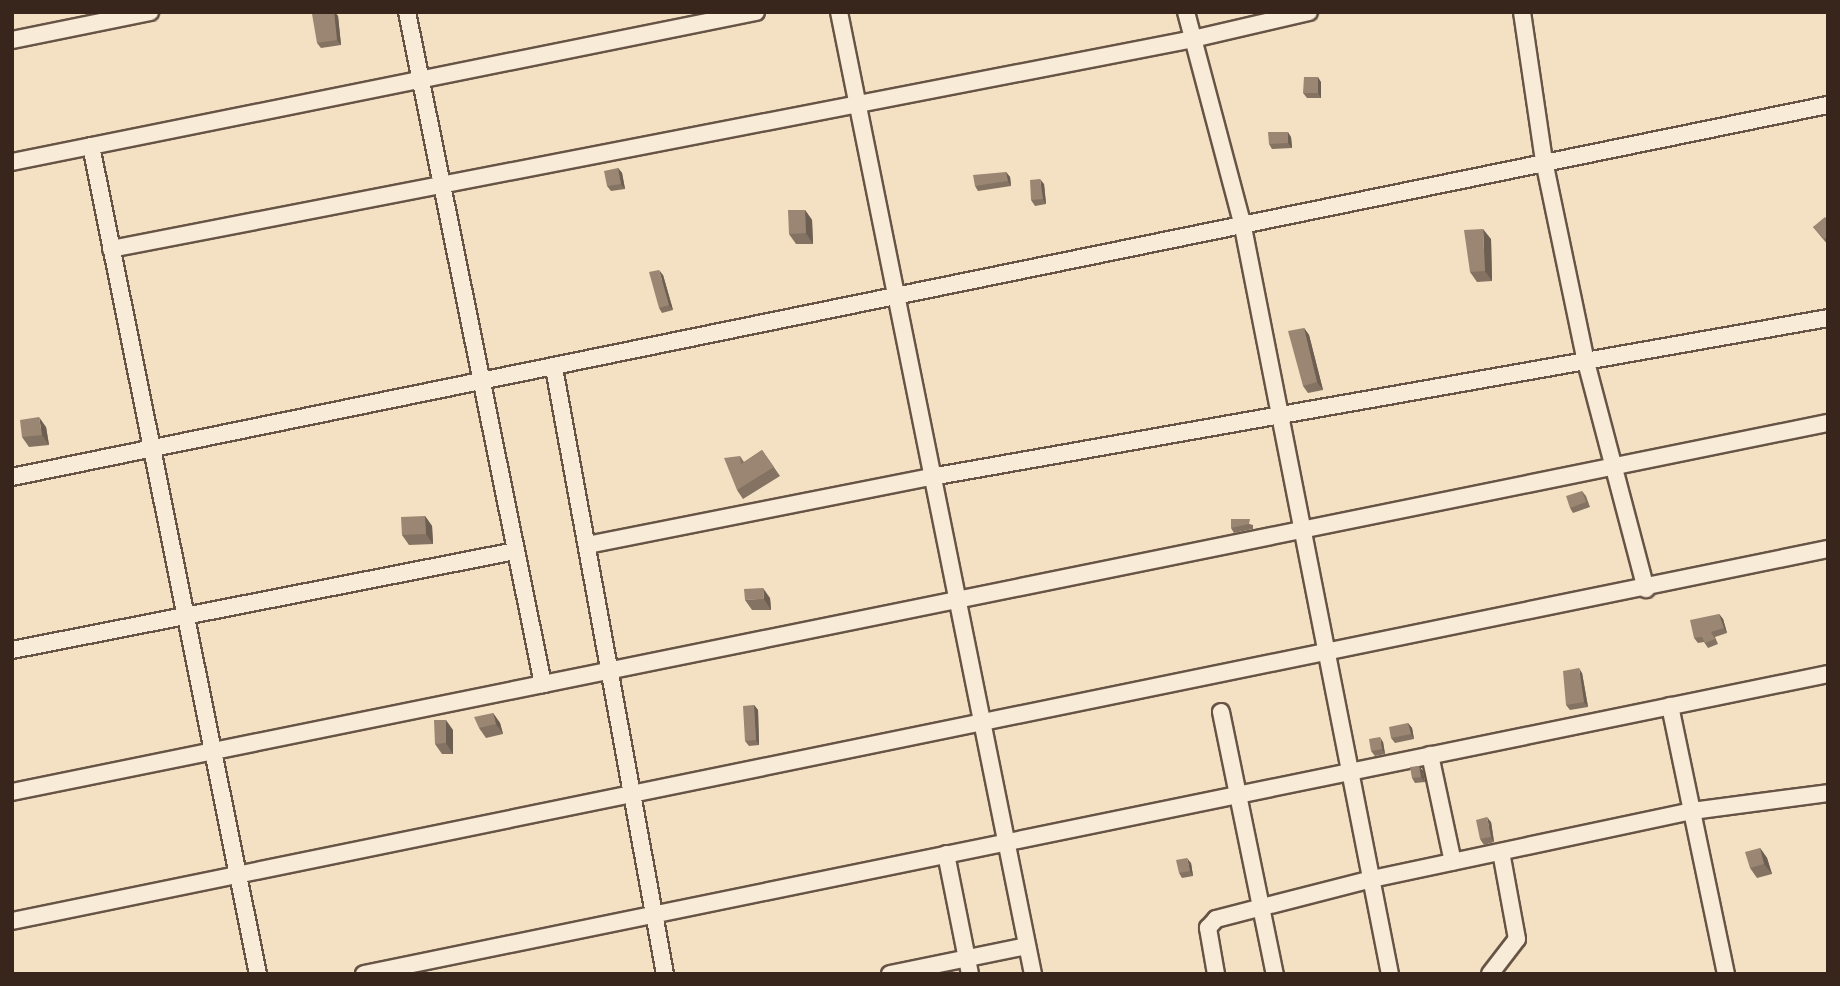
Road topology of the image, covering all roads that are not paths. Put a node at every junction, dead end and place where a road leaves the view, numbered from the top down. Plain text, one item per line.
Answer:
1 (150, 12) edge
2 (407, 12) edge
3 (756, 12) edge
4 (839, 12) edge
5 (1186, 12) edge
6 (1309, 12) edge
7 (1522, 12) edge
8 (1193, 39) junction
9 (12, 40) edge
10 (421, 79) junction
11 (857, 103) junction
12 (1828, 105) edge
13 (91, 146) junction
14 (1544, 161) junction
15 (12, 162) edge
16 (441, 184) junction
17 (1242, 222) junction
18 (111, 248) junction
19 (895, 298) junction
20 (1828, 318) edge
21 (1586, 362) junction
22 (554, 368) junction
23 (482, 382) junction
24 (1280, 416) junction
25 (1828, 422) edge
26 (152, 448) junction
27 (1616, 465) junction
28 (12, 477) edge
29 (931, 477) junction
30 (1303, 528) junction
31 (587, 545) junction
32 (1828, 549) edge
33 (515, 551) junction
34 (1646, 589) junction
35 (958, 600) junction
36 (184, 615) junction
37 (12, 650) edge
38 (1328, 653) junction
39 (611, 671) junction
40 (1828, 674) edge
41 (543, 684) junction
42 (1670, 706) junction
43 (1221, 712) dead end
44 (983, 725) junction
45 (212, 752) junction
46 (1430, 755) junction
47 (1351, 771) junction
48 (12, 793) edge
49 (1828, 793) edge
50 (1239, 795) junction
51 (635, 796) junction
52 (1692, 811) junction
53 (1007, 842) junction
54 (1501, 852) junction
55 (946, 854) junction
56 (1453, 862) junction
57 (237, 875) junction
58 (1372, 879) junction
59 (1262, 906) junction
60 (654, 915) junction
61 (12, 920) edge
62 (1027, 946) junction
63 (968, 966) edge
64 (258, 974) edge
65 (364, 974) edge
66 (665, 974) edge
67 (890, 974) edge
68 (1033, 974) edge
69 (1216, 974) edge
70 (1275, 974) edge
71 (1390, 974) edge
72 (1490, 974) edge
73 (1726, 974) edge

1 - 9 street
2 - 10 street
3 - 10 street
4 - 11 street
5 - 8 street
6 - 8 street
7 - 14 street
8 - 11 street
8 - 17 street
10 - 13 street
10 - 16 street
11 - 16 street
11 - 19 street
12 - 14 street
13 - 15 street
13 - 18 street
14 - 17 street
14 - 21 street
16 - 18 street
16 - 23 street
17 - 19 street
17 - 24 street
18 - 26 street
19 - 22 street
19 - 29 street
20 - 21 street
21 - 24 street
21 - 27 street
22 - 23 street
22 - 31 street
23 - 26 street
23 - 33 street
24 - 29 street
24 - 30 street
25 - 27 street
26 - 28 street
26 - 36 street
27 - 30 street
27 - 34 street
29 - 31 street
29 - 35 street
30 - 35 street
30 - 38 street
31 - 39 street
32 - 34 street
33 - 36 street
33 - 41 street
34 - 38 street
35 - 39 street
35 - 44 street
36 - 37 street
36 - 45 street
38 - 44 street
38 - 47 street
39 - 41 street
39 - 51 street
40 - 42 street
41 - 45 street
42 - 46 street
42 - 52 street
43 - 50 street
44 - 51 street
44 - 53 street
45 - 48 street
45 - 57 street
46 - 47 street
46 - 56 street
47 - 50 street
47 - 58 street
49 - 52 street
50 - 53 street
50 - 59 street
51 - 57 street
51 - 60 street
52 - 54 street
52 - 73 street
53 - 55 street
53 - 62 street
54 - 56 street
54 - 72 street
55 - 60 street
55 - 63 street
56 - 58 street
57 - 61 street
57 - 64 street
58 - 59 street
58 - 71 street
59 - 69 street
59 - 70 street
60 - 65 street
60 - 66 street
62 - 63 street
62 - 68 street
63 - 67 street

